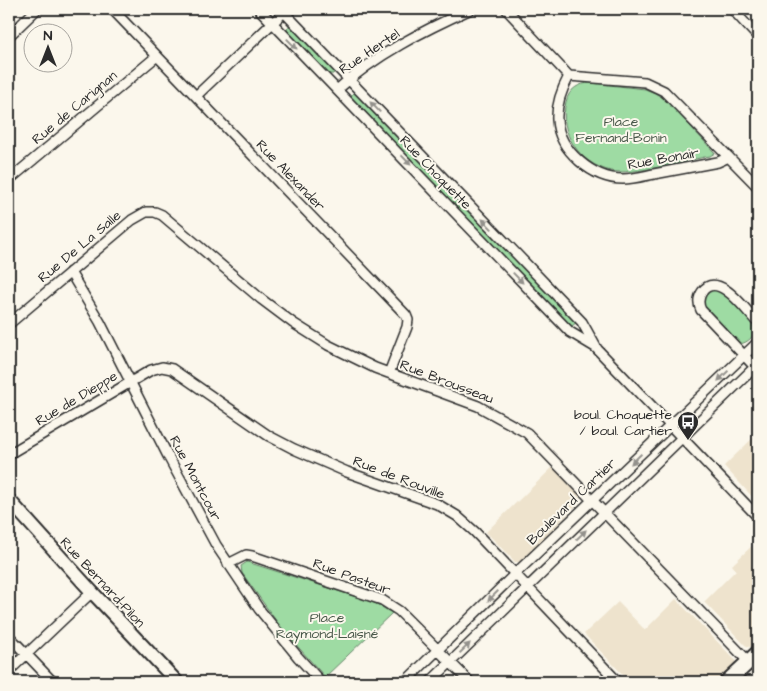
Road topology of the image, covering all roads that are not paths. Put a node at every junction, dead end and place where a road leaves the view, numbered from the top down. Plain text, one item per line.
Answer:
1 (37, 9) edge
2 (112, 9) edge
3 (258, 9) edge
4 (471, 9) edge
5 (506, 9) edge
6 (732, 9) edge
7 (282, 10) edge
8 (272, 23) junction
9 (9, 36) edge
10 (758, 37) edge
11 (157, 56) junction
12 (569, 76) junction
13 (348, 79) junction
14 (337, 90) junction
15 (196, 96) junction
16 (729, 157) junction
17 (9, 180) edge
18 (758, 187) edge
19 (146, 212) joint
20 (70, 272) junction
21 (758, 323) edge
22 (9, 324) edge
23 (758, 342) edge
24 (598, 349) junction
25 (744, 356) junction
26 (756, 366) edge
27 (389, 373) junction
28 (131, 381) junction
29 (671, 426) junction
30 (682, 438) junction
31 (9, 454) edge
32 (9, 500) edge
33 (592, 500) junction
34 (605, 513) junction
35 (758, 517) edge
36 (228, 564) junction
37 (515, 574) junction
38 (528, 587) junction
39 (92, 592) junction
40 (9, 636) edge
41 (438, 650) junction
42 (26, 654) junction
43 (754, 657) edge
44 (450, 662) junction
45 (9, 671) edge
46 (53, 682) edge
47 (177, 682) edge
48 (321, 682) edge
49 (405, 682) edge
50 (430, 682) edge
51 (470, 682) edge
52 (618, 682) edge
53 (727, 682) edge

1 - 9 street
2 - 11 street, Rue Alexander
3 - 8 street, Rue Choquette
4 - 13 street, Rue Hertel
5 - 12 street
6 - 10 street
7 - 8 street
7 - 13 street, Rue Choquette
8 -> 14 street, Rue Choquette
8 - 15 street
11 - 15 street, Rue Alexander
11 - 17 street, Rue de Carignan
12 - 16 street, Rue Bonair
12 - 16 street, Rue Bonair
13 - 14 street, Rue Hertel
24 -> 13 street, Rue Choquette
14 -> 24 street, Rue Choquette
15 - 27 street, Rue Alexander
16 - 18 street, Rue Bonair
19 - 20 street, Rue De La Salle
19 - 27 street, Rue Brousseau
20 - 22 street, Rue De La Salle
20 - 28 street, Rue Montcour
21 - 25 street
23 - 25 street, Boulevard Cartier
24 - 29 street, Rue Choquette
25 - 26 street
25 -> 29 street, Boulevard Cartier
26 - 30 street
27 - 33 street, Rue Brousseau
28 - 31 street, Rue de Dieppe
28 - 36 street, Rue Montcour
28 - 37 street, Rue de Rouville
29 - 30 street, Rue Choquette
29 -> 33 street, Boulevard Cartier
30 - 34 street
30 - 35 street, Rue Choquette
32 - 39 main road, Rue Bernard-Pilon
33 - 34 street, Rue Brousseau
33 - 37 street, Boulevard Cartier
38 -> 34 street
34 - 43 street, Rue Brousseau
36 - 41 street, Rue Pasteur
36 - 48 street, Rue Montcour
37 - 38 street, Rue de Rouville
37 -> 41 street, Boulevard Cartier
44 -> 38 street
38 - 52 street, Rue de Rouville
39 - 42 street
39 - 47 main road, Rue Bernard-Pilon
40 - 42 street
41 - 44 street, Rue Pasteur
41 - 49 street, Boulevard Cartier
42 - 45 street
42 - 46 street
43 - 53 main road
44 - 50 street
44 - 51 street, Rue Pasteur

